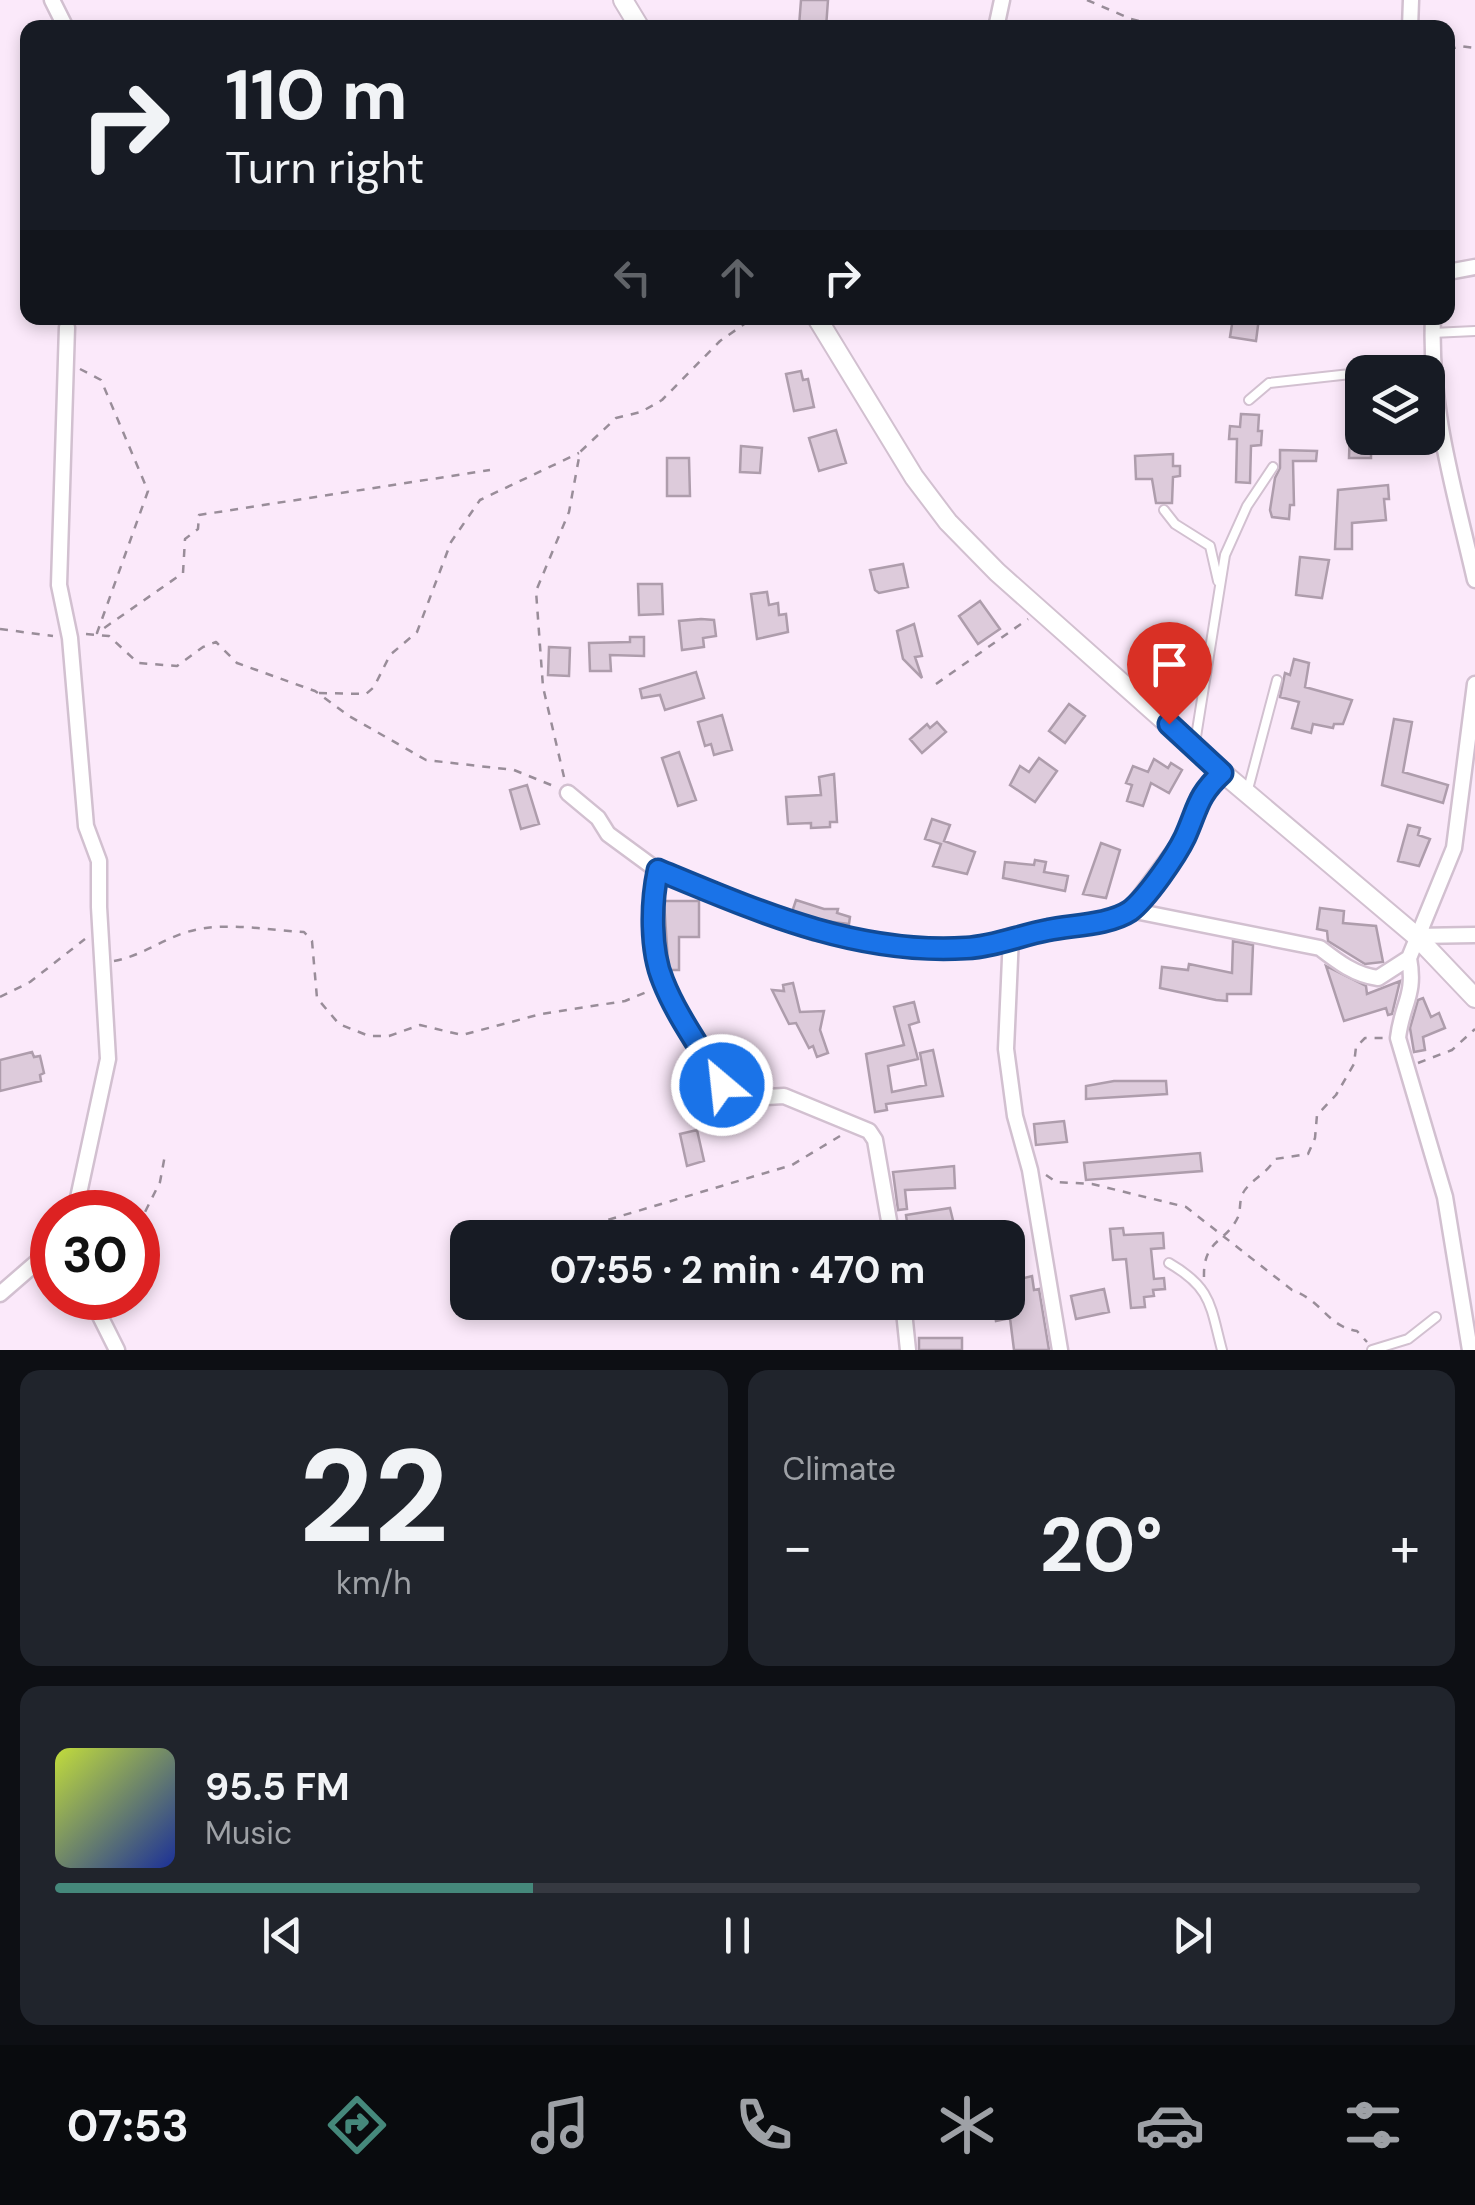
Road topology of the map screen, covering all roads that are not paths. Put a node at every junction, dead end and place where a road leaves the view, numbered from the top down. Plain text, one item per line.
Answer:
1 (821, 325) edge
2 (1433, 325) edge
3 (67, 327) dead end
4 (1475, 330) edge
5 (1432, 355) edge
6 (1345, 375) edge
7 (1249, 400) dead end
8 (1444, 455) edge
9 (1273, 467) dead end
10 (1164, 510) dead end
11 (1475, 580) edge
12 (1218, 588) junction
13 (1277, 680) dead end
14 (1475, 684) edge
15 (1194, 747) junction
16 (1222, 773) junction
17 (568, 793) road end
18 (1247, 793) junction
19 (658, 870) junction
20 (1130, 910) junction
21 (1011, 936) junction
22 (1416, 936) junction
23 (1475, 936) edge
24 (1410, 958) junction
25 (1475, 998) edge
26 (80, 1190) edge
27 (889, 1220) edge
28 (1169, 1262) dead end
29 (30, 1268) edge
30 (0, 1294) edge
31 (1436, 1318) dead end
32 (102, 1320) edge
33 (906, 1320) edge
34 (117, 1350) edge
35 (908, 1350) edge
36 (1060, 1350) edge
37 (1222, 1350) edge
38 (1373, 1350) edge
39 (1470, 1350) edge

1 - 15 street
2 - 4 lane
2 - 5 street
3 - 26 street
6 - 7 lane
8 - 11 street
9 - 12 lane
10 - 12 lane
12 - 15 lane
13 - 18 lane
14 - 22 street
15 - 16 street
16 - 18 street
16 - 20 street
17 - 19 street
18 - 22 street
19 - 21 street
19 - 27 street
20 - 21 street
20 - 24 street
21 - 36 street
22 - 23 street
22 - 24 street
22 - 25 street
24 - 39 street
28 - 37 lane
29 - 30 street
31 - 38 lane
32 - 34 street
33 - 35 street

